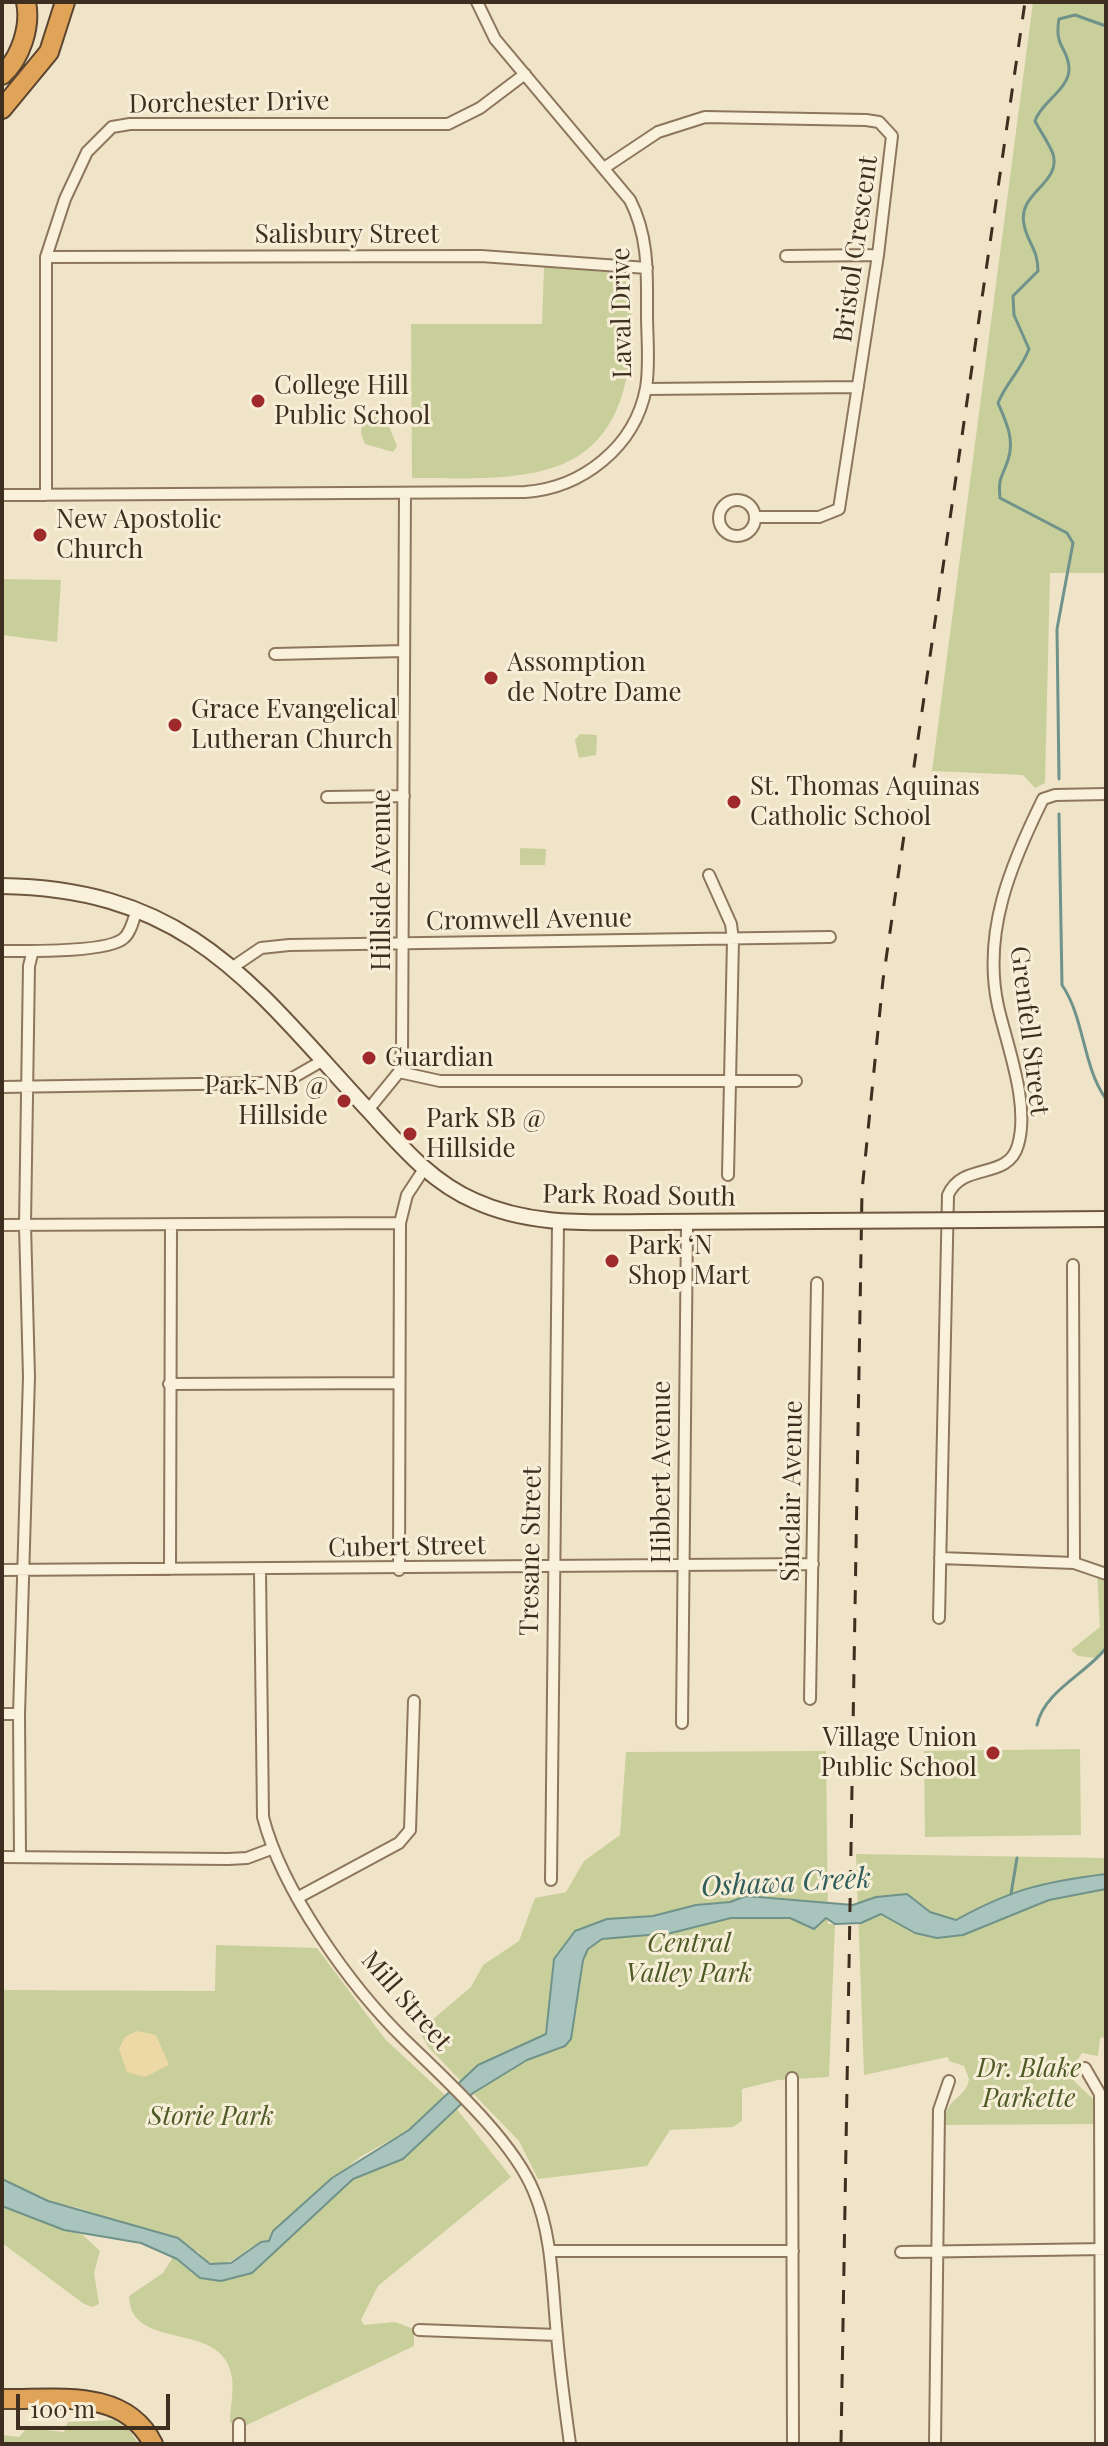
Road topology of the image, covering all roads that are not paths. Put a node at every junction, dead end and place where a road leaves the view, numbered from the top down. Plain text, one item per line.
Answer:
1 (26, 2) edge
2 (65, 2) edge
3 (477, 2) edge
4 (525, 74) junction
5 (2, 75) edge
6 (2, 109) edge
7 (604, 168) junction
8 (878, 255) junction
9 (786, 256) dead end
10 (46, 257) junction
11 (647, 268) junction
12 (858, 387) junction
13 (646, 389) junction
14 (405, 493) junction
15 (2, 495) edge
16 (46, 495) junction
17 (755, 517) dead end
18 (403, 651) junction
19 (275, 654) dead end
20 (1106, 794) edge
21 (404, 796) junction
22 (327, 797) dead end
23 (709, 875) dead end
24 (2, 886) edge
25 (137, 909) junction
26 (830, 937) dead end
27 (733, 940) junction
28 (404, 943) junction
29 (2, 951) edge
30 (32, 954) junction
31 (233, 967) junction
32 (322, 1061) junction
33 (399, 1072) junction
34 (731, 1079) junction
35 (796, 1081) dead end
36 (2, 1087) edge
37 (27, 1087) junction
38 (368, 1110) junction
39 (424, 1169) junction
40 (728, 1175) dead end
41 (1106, 1219) edge
42 (558, 1222) junction
43 (687, 1222) junction
44 (400, 1223) junction
45 (2, 1225) edge
46 (25, 1225) junction
47 (171, 1225) junction
48 (1073, 1265) dead end
49 (817, 1283) dead end
50 (398, 1383) junction
51 (169, 1384) junction
52 (940, 1558) junction
53 (1074, 1563) junction
54 (813, 1564) junction
55 (684, 1565) junction
56 (552, 1566) junction
57 (170, 1569) junction
58 (2, 1570) edge
59 (23, 1570) junction
60 (399, 1570) junction
61 (260, 1571) junction
62 (1106, 1574) edge
63 (939, 1618) dead end
64 (810, 1699) dead end
65 (414, 1701) dead end
66 (2, 1714) edge
67 (19, 1714) junction
68 (682, 1723) dead end
69 (271, 1849) junction
70 (2, 1857) edge
71 (20, 1857) junction
72 (551, 1880) dead end
73 (297, 1898) junction
74 (1085, 2068) dead end
75 (792, 2078) dead end
76 (949, 2081) dead end
77 (1104, 2249) edge
78 (550, 2251) junction
79 (793, 2251) junction
80 (901, 2252) dead end
81 (937, 2253) junction
82 (419, 2330) dead end
83 (557, 2335) junction
84 (2, 2399) edge
85 (239, 2424) dead end
86 (153, 2444) edge
87 (239, 2444) edge
88 (570, 2444) edge
89 (793, 2444) edge
90 (935, 2444) edge
91 (1101, 2444) edge

1 - 5 highway
2 - 6 highway
3 - 4 street, Laval Drive
4 - 7 street, Laval Drive
4 - 10 street, Dorchester Drive
7 - 8 street, Bristol Crescent
7 - 11 street, Laval Drive
8 - 9 street
8 - 12 street, Bristol Crescent
10 - 11 street, Salisbury Street
10 - 16 street, Dorchester Drive
11 - 13 street, Laval Drive
12 - 13 street
12 - 17 street, Bristol Crescent
13 - 14 street, Laval Drive
14 - 16 street, Laval Drive
14 - 18 street, Hillside Avenue
15 - 16 street, Laval Drive
18 - 19 street
18 - 21 street, Hillside Avenue
20 - 52 street, Grenfell Street
21 - 22 street
21 - 28 street, Hillside Avenue
23 - 27 street
24 - 25 main road, Park Road South
25 - 30 street
25 - 31 main road, Park Road South
26 - 27 street, Cromwell Avenue
27 - 28 street, Cromwell Avenue
27 - 34 street
28 - 31 street, Cromwell Avenue
28 - 33 street, Hillside Avenue
29 - 30 street
30 - 37 street
31 - 32 main road, Park Road South
32 - 37 street
32 - 38 main road, Park Road South
33 - 34 street
33 - 38 street
34 - 35 street
34 - 40 street
36 - 37 street
37 - 46 street
38 - 39 main road, Park Road South
39 - 42 main road, Park Road South
39 - 44 street
41 - 43 main road, Park Road South, bridge
42 - 43 main road, Park Road South
42 - 56 street, Tresane Street
43 - 55 street, Hibbert Avenue
44 - 47 street
44 - 50 street
45 - 46 street
46 - 47 street
46 - 59 street
47 - 51 street
48 - 53 street
49 - 54 street, Sinclair Avenue
50 - 51 street
50 - 60 street
51 - 57 street
52 - 53 street
52 - 63 street
53 - 62 street
54 - 55 street, Cubert Street
54 - 64 street, Sinclair Avenue
55 - 56 street, Cubert Street
55 - 68 street, Hibbert Avenue
56 - 60 street, Cubert Street
56 - 72 street, Tresane Street
57 - 59 street, Cubert Street
57 - 61 street, Cubert Street
58 - 59 street, Cubert Street
59 - 67 street
60 - 61 street, Cubert Street
61 - 69 street, Mill Street
65 - 73 street
66 - 67 street
67 - 71 street
69 - 71 street
69 - 73 street, Mill Street
70 - 71 street
73 - 78 street, Mill Street
74 - 77 street
75 - 79 street
76 - 81 street
77 - 81 street
77 - 91 street
78 - 79 street
78 - 83 street, Mill Street
79 - 89 street
80 - 81 street
81 - 90 street
82 - 83 street
83 - 88 street, Mill Street
84 - 86 highway
85 - 87 street

